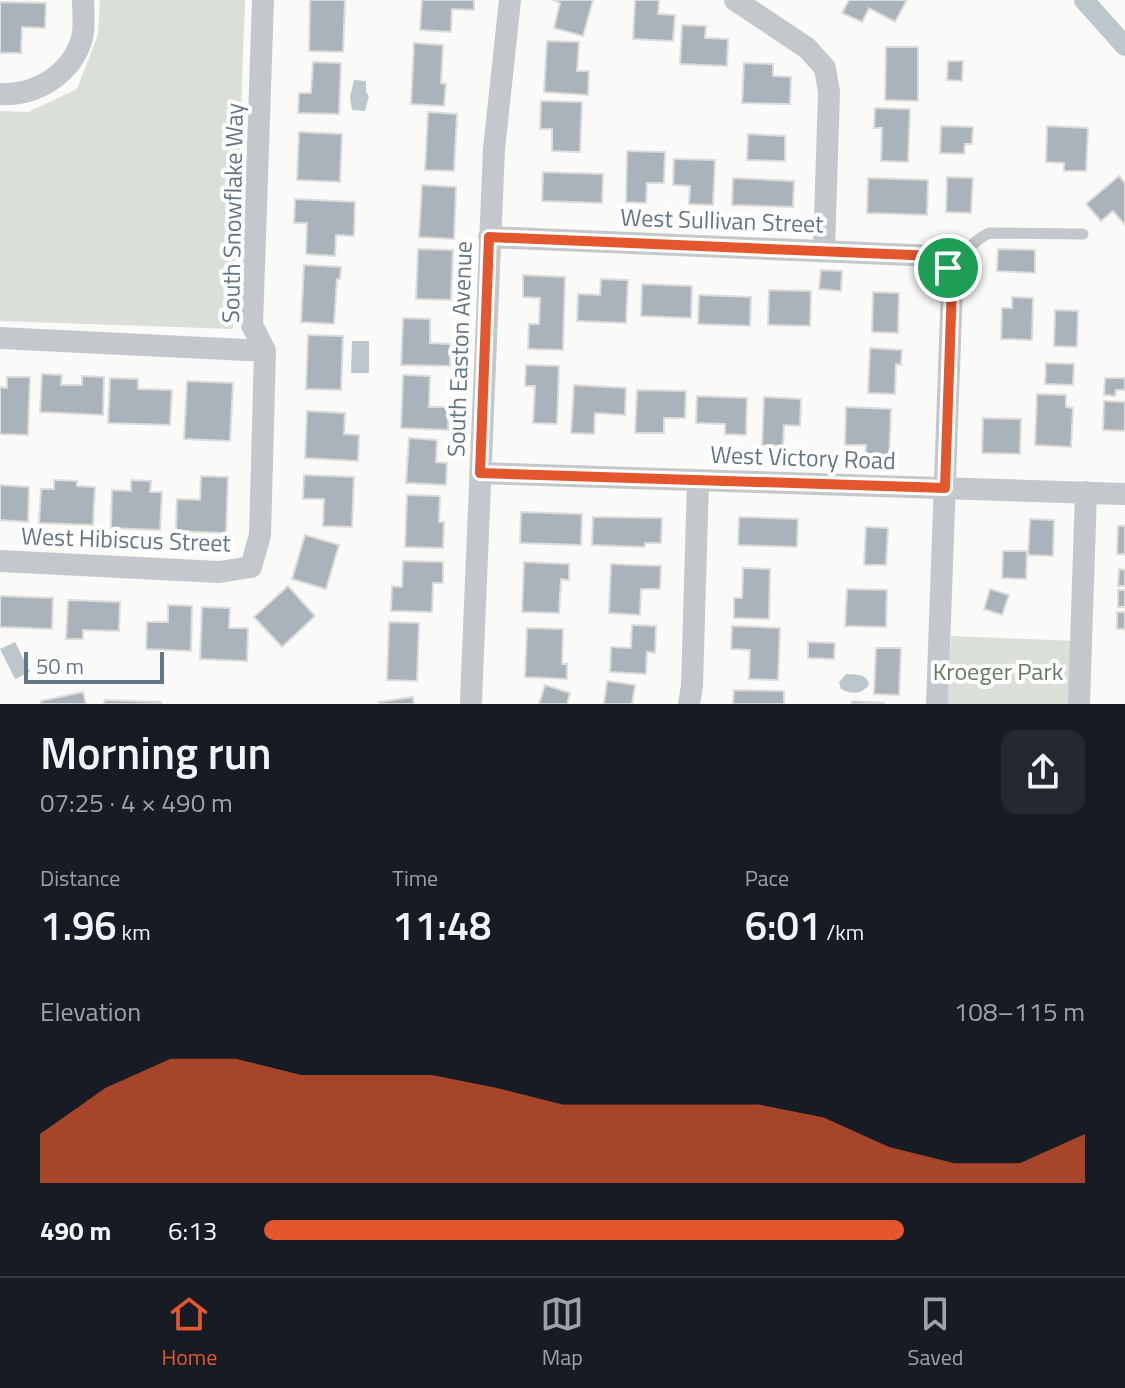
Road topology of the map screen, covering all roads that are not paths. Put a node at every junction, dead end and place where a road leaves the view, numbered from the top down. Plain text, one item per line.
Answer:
1 (83, 0) edge
2 (263, 0) edge
3 (510, 0) edge
4 (735, 0) edge
5 (0, 94) edge
6 (1083, 234) dead end
7 (489, 237) junction
8 (824, 250) junction
9 (948, 268) junction
10 (0, 338) edge
11 (265, 351) junction
12 (480, 473) junction
13 (698, 480) junction
14 (945, 488) junction
15 (1086, 492) junction
16 (1125, 494) edge
17 (0, 561) edge
18 (251, 567) joint
19 (471, 700) dead end
20 (689, 704) edge
21 (937, 704) edge
22 (1079, 704) edge

1 - 5 street
2 - 11 street, South Snowflake Way
3 - 7 street, South Easton Avenue
4 - 8 street
6 - 9 lane
7 - 8 street, West Sullivan Street
7 - 12 street, South Easton Avenue
8 - 9 street, West Sullivan Street
9 - 14 street
10 - 11 street
11 - 18 street, South Snowflake Way
12 - 13 street, West Victory Road
12 - 19 street, South Easton Avenue
13 - 14 street, West Victory Road
13 - 20 street
14 - 15 street, West Victory Road
14 - 21 street
15 - 16 street, West Victory Road
15 - 22 street
17 - 18 street, West Hibiscus Street

